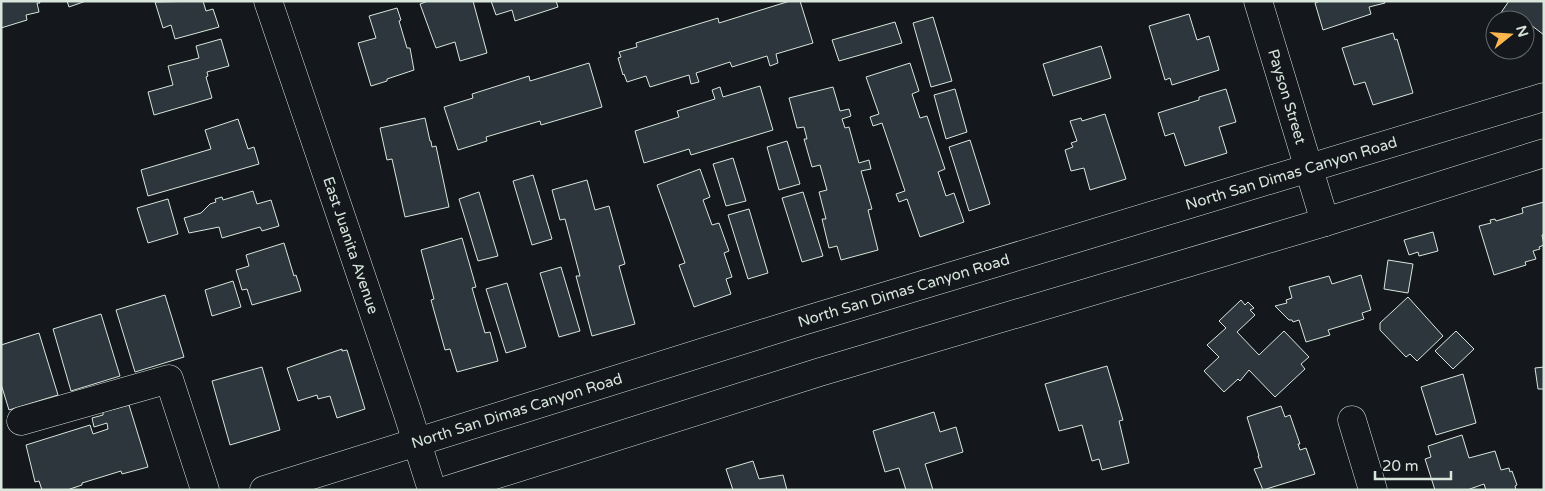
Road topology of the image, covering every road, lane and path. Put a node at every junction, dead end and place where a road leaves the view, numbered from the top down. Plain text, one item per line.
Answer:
1 (268, 1) edge
2 (1258, 1) edge
3 (1544, 97) edge
4 (1544, 154) edge
5 (1309, 168) junction
6 (1325, 222) junction
7 (1352, 420) dead end
8 (21, 421) dead end
9 (418, 442) junction
10 (204, 490) edge
11 (264, 490) edge
12 (432, 490) edge
13 (447, 490) edge
14 (1373, 490) edge

1 - 9 main road, East Juanita Avenue
2 - 5 main road, Payson Street
3 - 5 main road, North San Dimas Canyon Road
4 - 6 main road
5 - 6 main road, Payson Street
5 - 9 main road, North San Dimas Canyon Road
6 - 13 main road
7 - 14 main road
8 - 10 main road
9 - 11 main road, North San Dimas Canyon Road
9 - 12 main road, East Juanita Avenue

